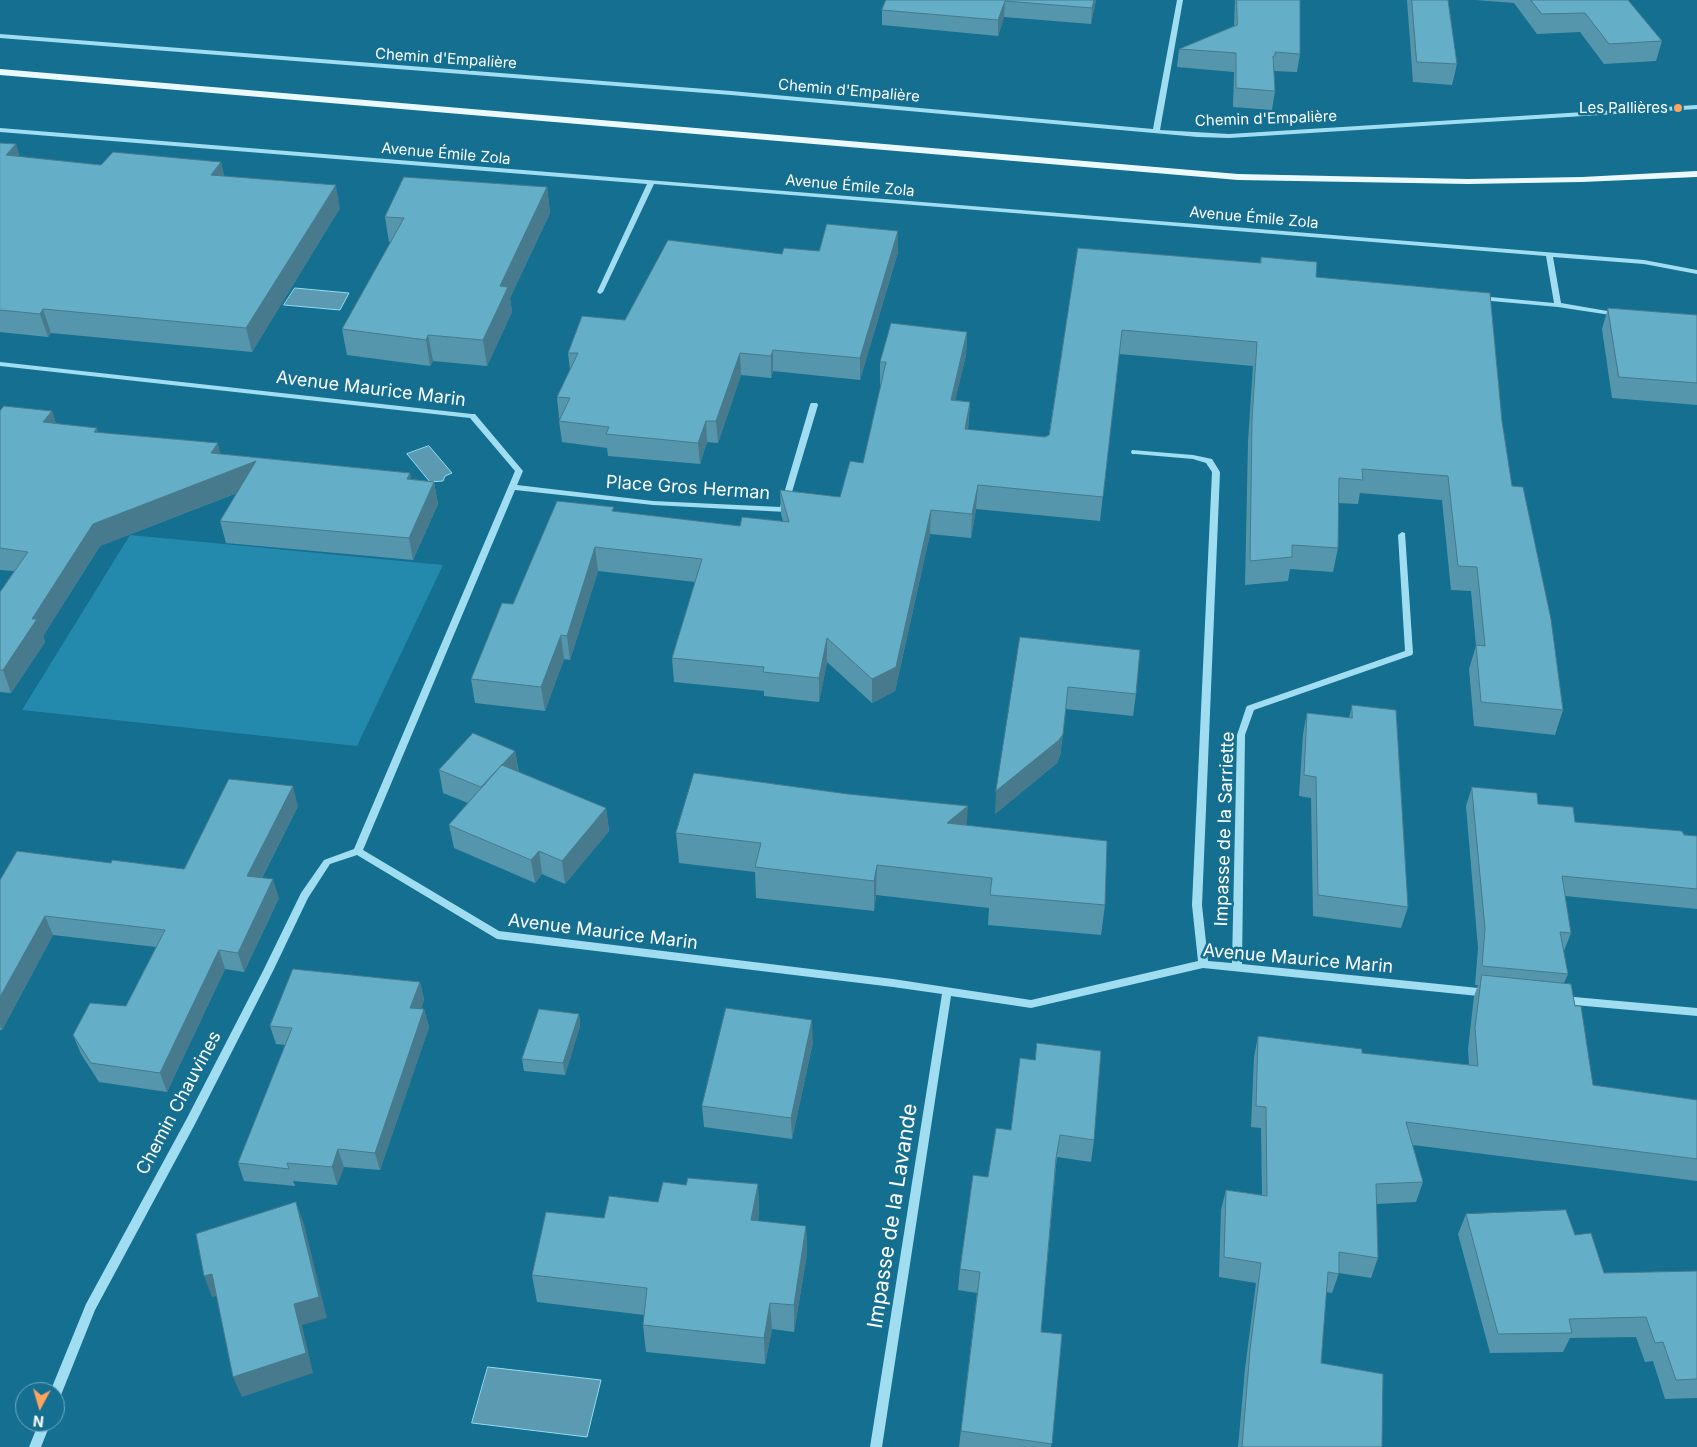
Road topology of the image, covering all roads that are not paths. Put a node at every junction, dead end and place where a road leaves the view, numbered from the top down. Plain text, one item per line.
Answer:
1 (1180, 0) edge
2 (0, 36) edge
3 (0, 72) edge
4 (1697, 107) edge
5 (0, 130) edge
6 (1156, 132) junction
7 (1697, 174) edge
8 (651, 183) junction
9 (1549, 254) junction
10 (1697, 272) edge
11 (600, 292) dead end
12 (1470, 297) edge
13 (1558, 305) junction
14 (1626, 315) edge
15 (0, 364) edge
16 (814, 405) dead end
17 (1135, 452) dead end
18 (512, 487) junction
19 (1402, 534) dead end
20 (358, 851) junction
21 (1203, 964) junction
22 (1236, 968) junction
23 (947, 991) junction
24 (1498, 994) edge
25 (1556, 999) edge
26 (1697, 1012) edge
27 (60, 1382) edge
28 (41, 1432) edge
29 (35, 1447) edge
30 (876, 1447) edge

1 - 6 street
2 - 6 street, Chemin d'Empalière
3 - 7 main road
4 - 6 street, Chemin d'Empalière
5 - 8 street, Avenue Émile Zola
8 - 9 street, Avenue Émile Zola
8 - 11 street
9 - 10 street, Avenue Émile Zola
9 - 13 street
12 - 13 street
13 - 14 street
15 - 18 street, Avenue Maurice Marin
16 - 18 street, Place Gros Herman
17 - 21 street
18 - 20 street, Avenue Maurice Marin
19 - 22 street, Impasse de la Sarriette
20 - 23 street, Avenue Maurice Marin
20 - 27 street, Chemin Chauvines
21 - 22 street, Avenue Maurice Marin
21 - 23 street, Avenue Maurice Marin
22 - 24 street, Avenue Maurice Marin
23 - 30 street, Impasse de la Lavande
25 - 26 street
28 - 29 street

